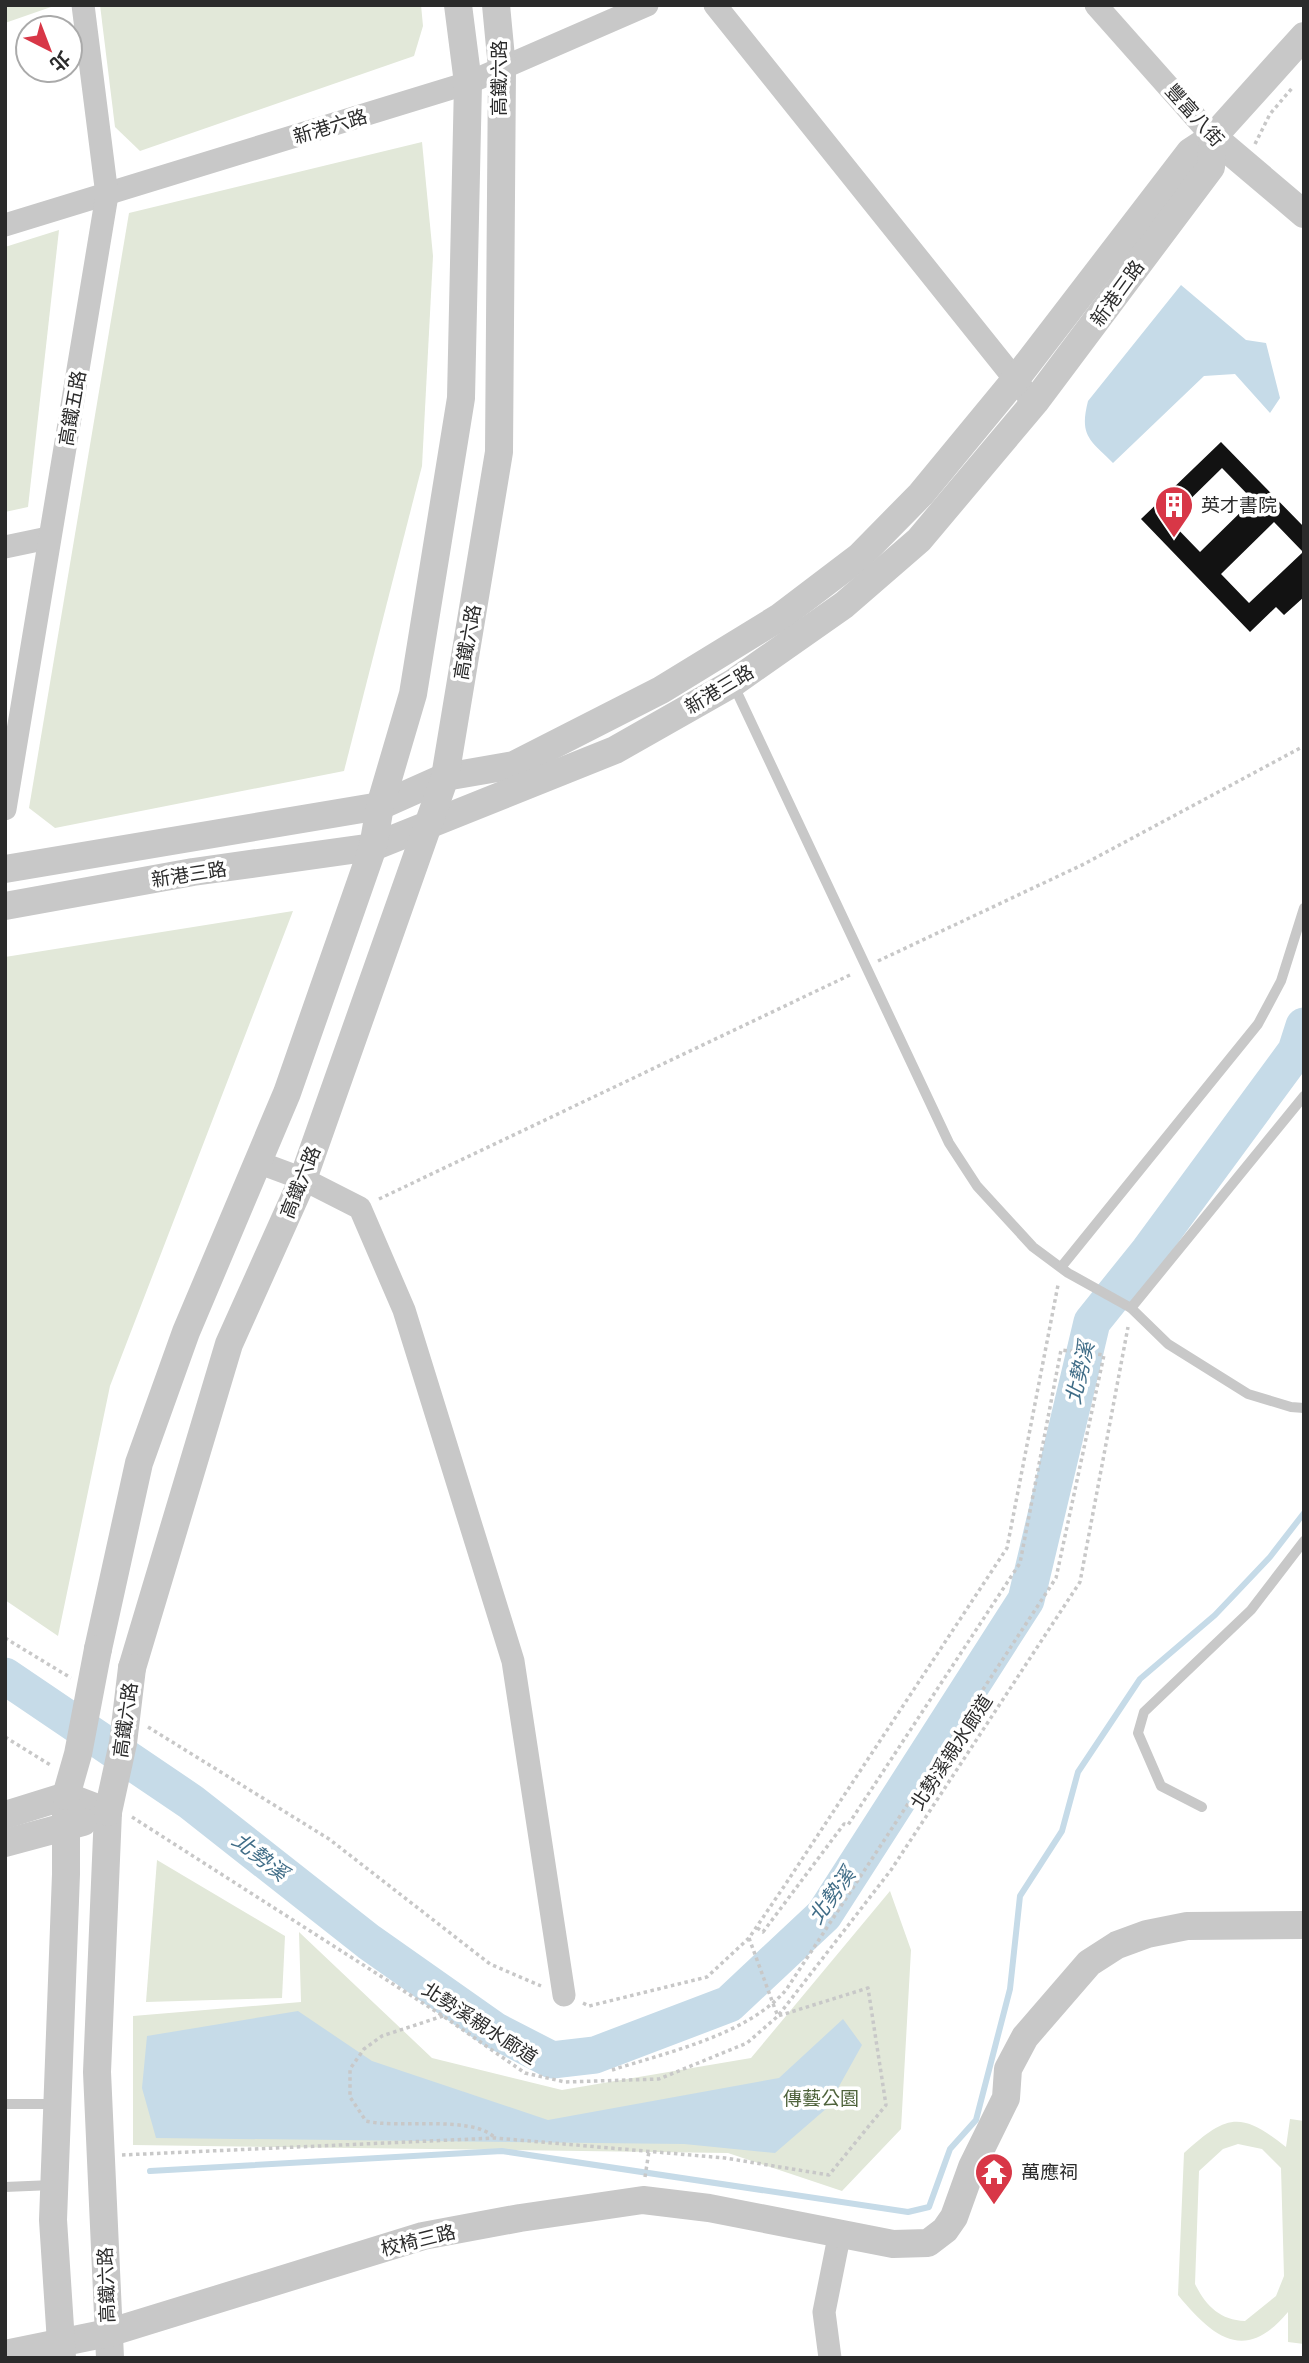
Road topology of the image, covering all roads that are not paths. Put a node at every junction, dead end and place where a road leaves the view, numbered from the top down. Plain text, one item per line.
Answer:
1 (83, 5) edge
2 (458, 5) edge
3 (496, 5) edge
4 (647, 5) edge
5 (715, 5) edge
6 (1096, 5) edge
7 (1304, 36) edge
8 (502, 68) junction
9 (468, 83) junction
10 (1213, 137) junction
11 (107, 195) junction
12 (1304, 214) edge
13 (5, 225) edge
14 (1015, 380) junction
15 (1035, 402) junction
16 (48, 538) junction
17 (5, 547) edge
18 (733, 683) junction
19 (445, 777) junction
20 (380, 806) junction
21 (5, 809) edge
22 (427, 825) junction
23 (373, 847) junction
24 (5, 869) edge
25 (5, 906) edge
26 (1304, 908) edge
27 (1304, 1096) edge
28 (260, 1163) junction
29 (303, 1179) junction
30 (1065, 1269) junction
31 (1132, 1308) junction
32 (1304, 1408) edge
33 (1304, 1541) edge
34 (64, 1785) junction
35 (1202, 1807) dead end
36 (115, 1811) junction
37 (5, 1815) edge
38 (68, 1828) junction
39 (5, 1843) edge
40 (1304, 1926) edge
41 (564, 1996) road end
42 (5, 2104) edge
43 (57, 2104) junction
44 (54, 2185) junction
45 (5, 2187) edge
46 (840, 2232) junction
47 (109, 2346) edge
48 (61, 2350) edge
49 (5, 2354) edge
50 (830, 2358) edge

1 - 11 street, 高鐵五路
2 - 9 street, 高鐵六路
3 - 8 street, 高鐵六路
4 - 8 street, 新港六路
5 - 14 street
6 - 10 street, 豐富八街
7 - 10 street, 新港三路
8 - 9 street, 新港六路
8 - 19 street, 高鐵六路
9 - 11 street, 新港六路
9 - 20 street, 高鐵六路
10 - 12 street, 豐富八街
10 - 14 street, 新港三路
10 - 15 street, 新港三路
11 - 13 street, 新港六路
11 - 16 street, 高鐵五路
14 - 15 street
14 - 19 street, 新港三路
15 - 18 street, 新港三路
16 - 17 street
16 - 21 street, 高鐵五路
18 - 22 street, 新港三路
18 - 30 lane
19 - 20 street, 新港三路
19 - 22 street, 高鐵六路
20 - 23 street, 高鐵六路
20 - 24 street, 新港三路
22 - 23 street, 新港三路
22 - 29 street, 高鐵六路
23 - 25 street, 新港三路
23 - 28 street, 高鐵六路
26 - 30 lane
27 - 31 lane
28 - 29 street
28 - 34 street, 高鐵六路, bridge
29 - 36 street, 高鐵六路, bridge
29 - 41 street
30 - 31 lane
31 - 32 lane
33 - 35 lane
34 - 36 street
34 - 37 street
34 - 38 street, 高鐵六路
36 - 38 street
36 - 47 street, 高鐵六路
38 - 39 street
38 - 43 street, 高鐵六路
40 - 46 street, 校椅三路
42 - 43 lane
43 - 44 street, 高鐵六路
44 - 45 lane
44 - 48 street, 高鐵六路
46 - 47 street, 校椅三路
46 - 50 street
47 - 48 street, 校椅三路
48 - 49 street, 校椅三路

